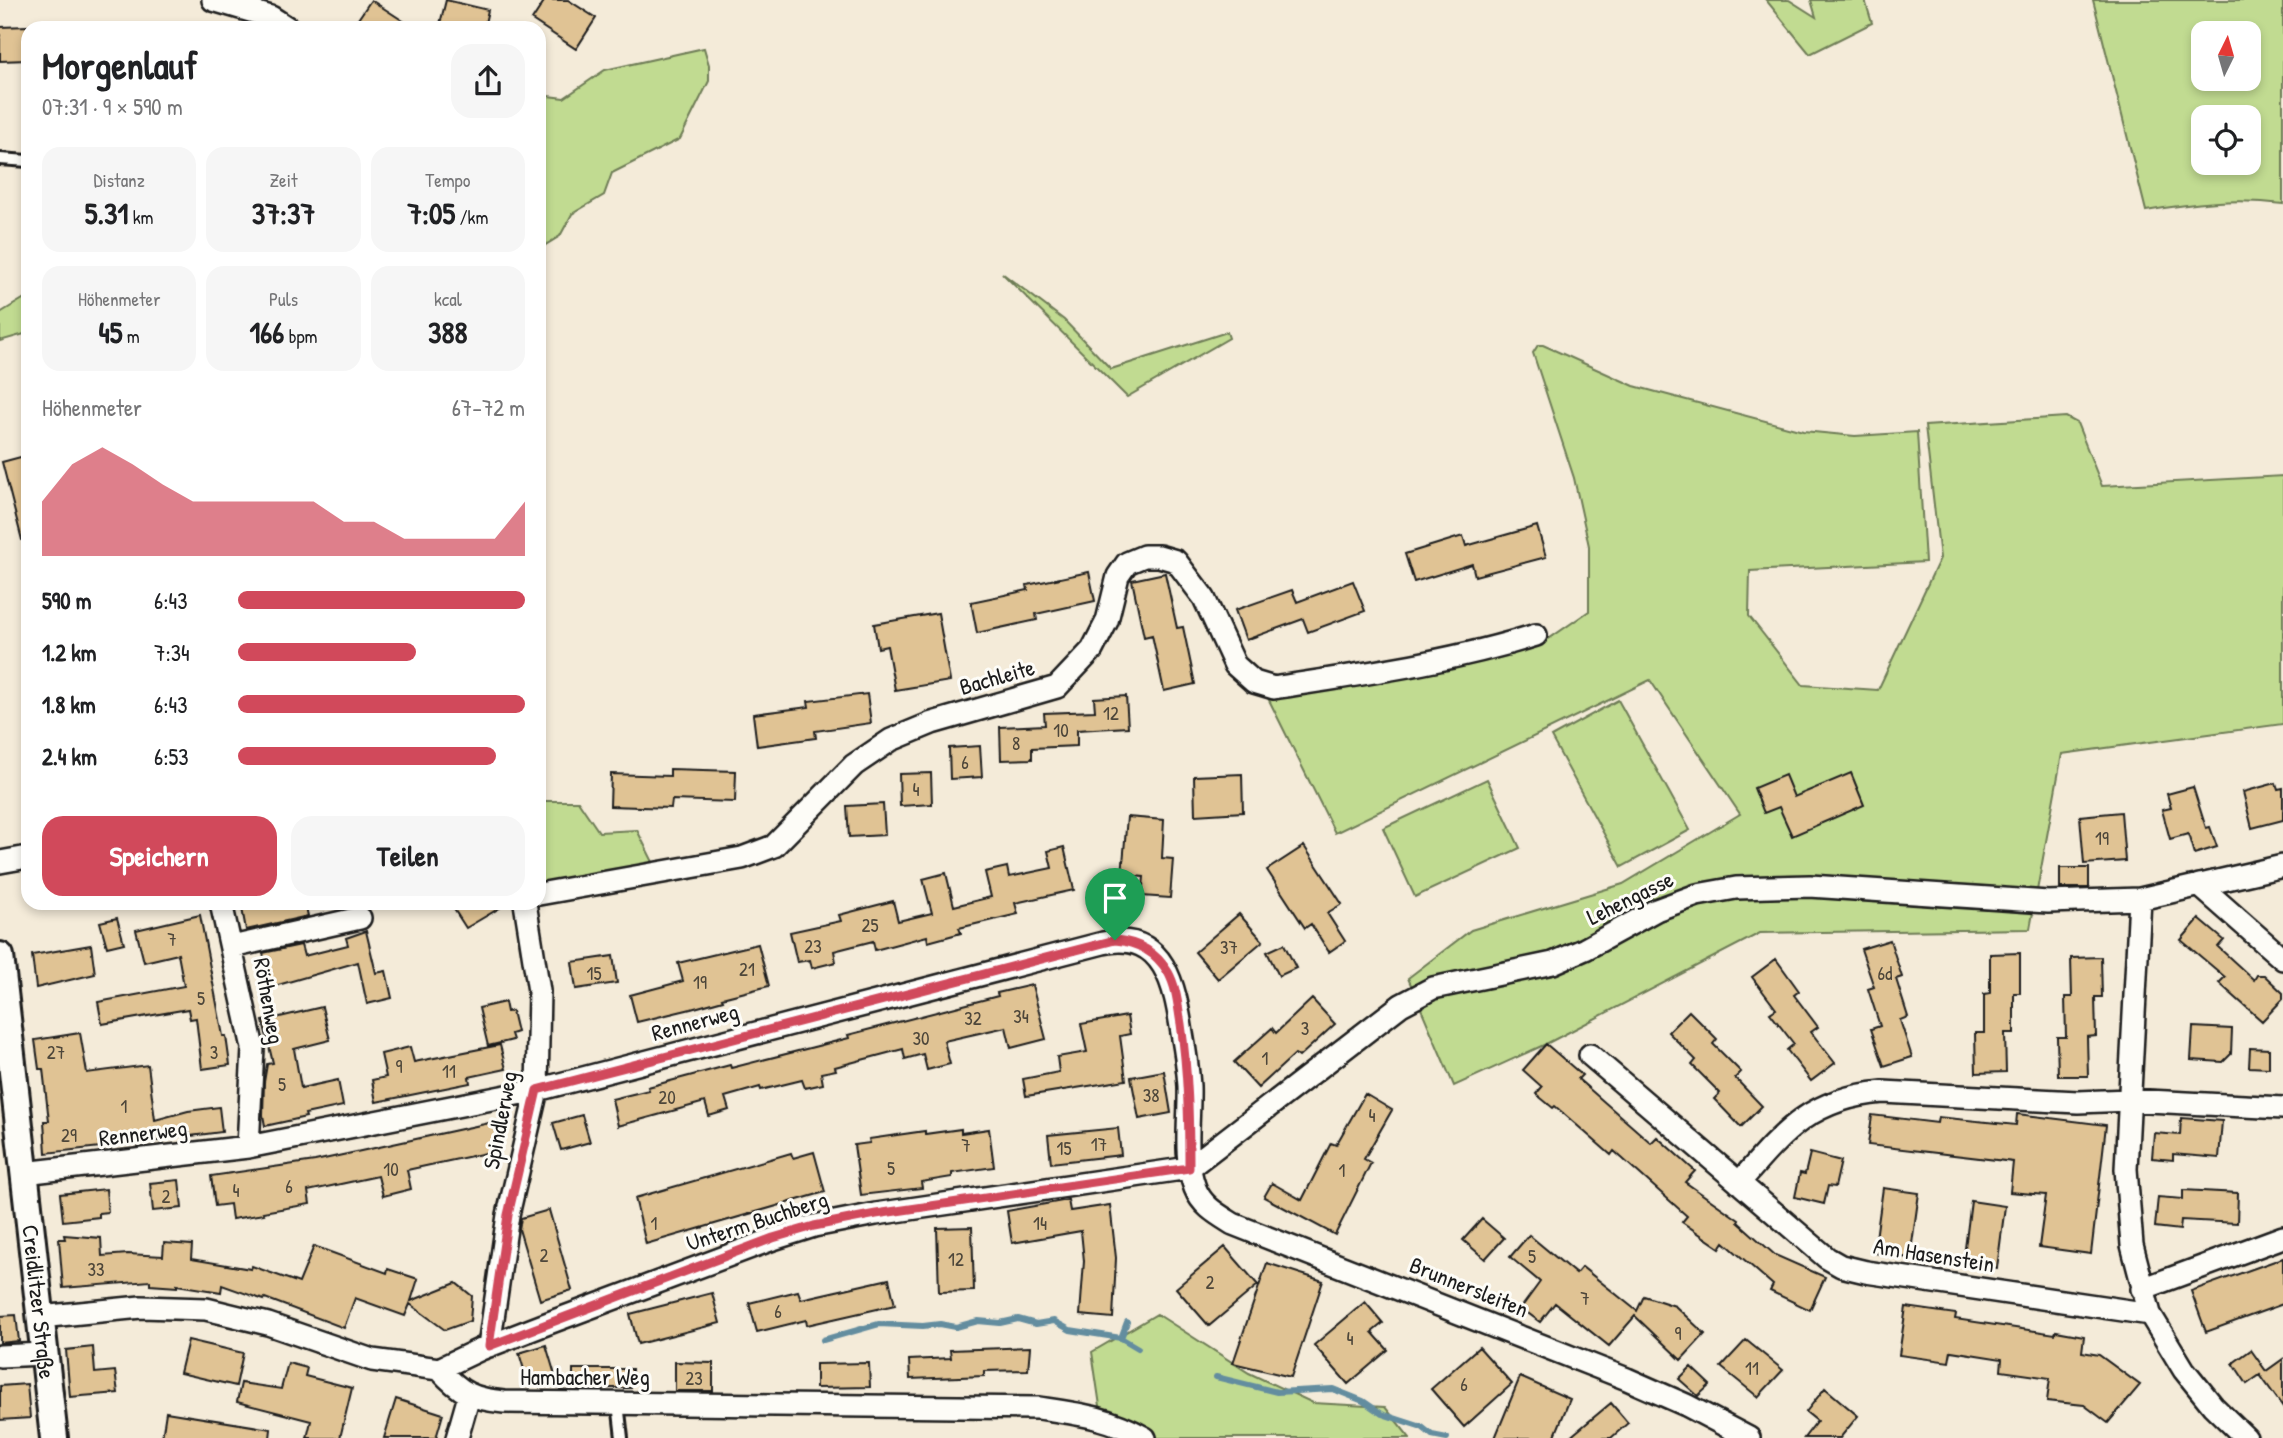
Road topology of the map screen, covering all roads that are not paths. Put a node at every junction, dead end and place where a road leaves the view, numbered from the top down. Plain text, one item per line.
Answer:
1 (213, 0) edge
2 (277, 21) edge
3 (0, 159) edge
4 (21, 160) edge
5 (1536, 635) dead end
6 (21, 858) edge
7 (0, 862) edge
8 (2283, 866) edge
9 (2199, 884) junction
10 (546, 893) edge
11 (2140, 899) junction
12 (223, 910) edge
13 (526, 910) edge
14 (360, 918) dead end
15 (232, 947) junction
16 (0, 956) edge
17 (2283, 960) edge
18 (1590, 1055) dead end
19 (537, 1090) junction
20 (2129, 1100) junction
21 (2283, 1108) edge
22 (247, 1147) junction
23 (1189, 1168) junction
24 (24, 1173) junction
25 (1739, 1183) junction
26 (2283, 1237) edge
27 (2142, 1289) junction
28 (2150, 1314) junction
29 (40, 1317) junction
30 (489, 1346) junction
31 (43, 1354) junction
32 (0, 1356) edge
33 (439, 1369) junction
34 (469, 1396) junction
35 (618, 1403) junction
36 (54, 1438) edge
37 (457, 1438) edge
38 (622, 1438) edge
39 (1145, 1438) edge
40 (1749, 1438) edge
41 (2246, 1438) edge

1 - 2 street
3 - 4 lane
5 - 10 street, Bachleite
6 - 7 street
8 - 9 street, Lehengasse
9 - 11 street, Lehengasse
9 - 17 street
11 - 20 street
11 - 23 street, Lehengasse
12 - 15 street, Röthenweg
13 - 19 street, Spindlerweg
14 - 15 street, Röthenweg
15 - 22 street, Röthenweg
16 - 24 street, Creidlitzer Straße
18 - 25 street, Am Hasenstein
19 - 22 street, Rennerweg
19 - 23 street, Rennerweg
19 - 30 street, Spindlerweg
20 - 21 street
20 - 25 street
20 - 27 street
22 - 24 street, Rennerweg
23 - 30 street, Unterm Buchberg
23 - 40 street, Brunnersleiten
24 - 29 street, Creidlitzer Straße
25 - 28 street, Am Hasenstein
26 - 27 street
27 - 28 street
28 - 41 street
29 - 31 street, Creidlitzer Straße
29 - 33 street
30 - 33 street, Unterm Buchberg
31 - 32 street
31 - 36 street, Creidlitzer Straße
33 - 34 street
34 - 35 street, Hambacher Weg
34 - 37 street
35 - 38 lane
35 - 39 street, Hambacher Weg

